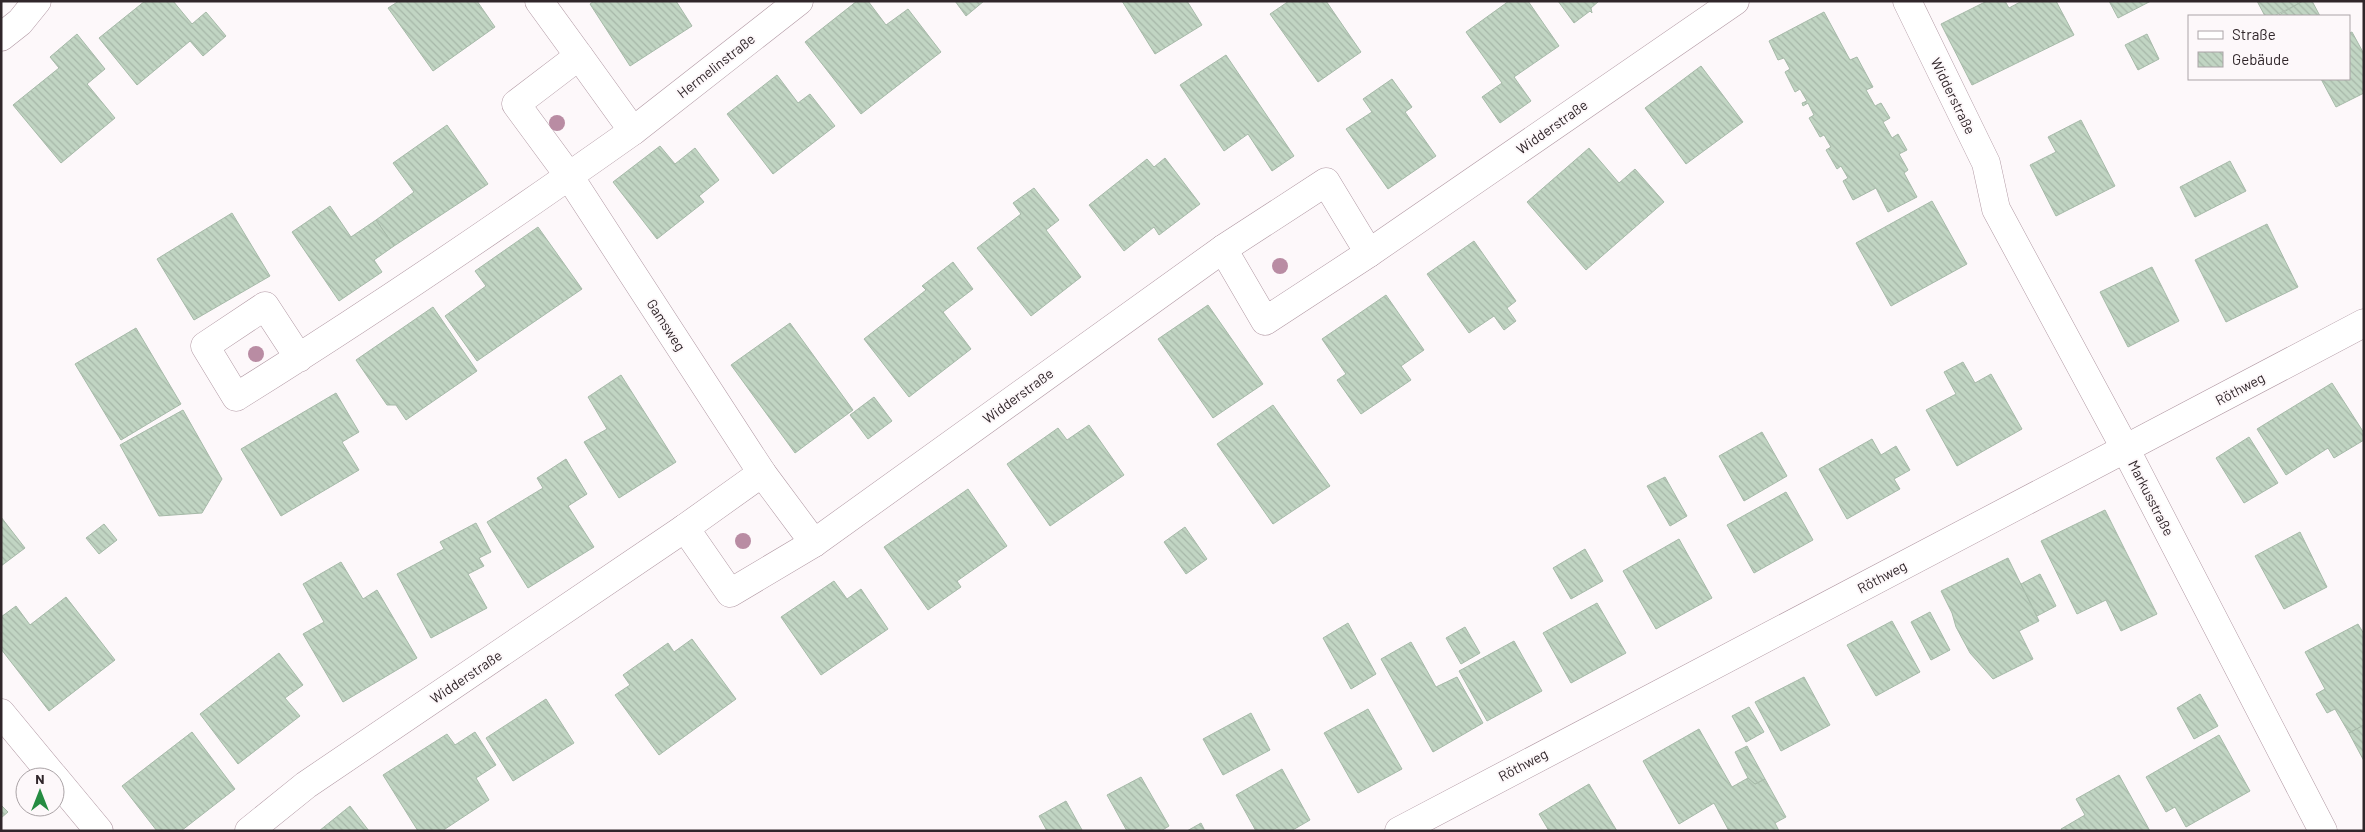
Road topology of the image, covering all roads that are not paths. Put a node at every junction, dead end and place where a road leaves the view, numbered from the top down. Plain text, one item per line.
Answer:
1 (37, 1) edge
2 (539, 1) edge
3 (800, 1) edge
4 (1735, 1) edge
5 (1907, 1) edge
6 (1, 37) edge
7 (579, 56) junction
8 (633, 131) junction
9 (1986, 163) joint
10 (569, 176) junction
11 (1223, 250) junction
12 (1368, 253) junction
13 (2364, 323) edge
14 (299, 358) dead end
15 (2126, 450) junction
16 (762, 474) junction
17 (685, 528) junction
18 (814, 543) junction
19 (1, 713) edge
20 (47, 767) edge
21 (65, 789) edge
22 (2315, 828) edge
23 (99, 831) edge
24 (250, 831) edge
25 (1399, 831) edge

1 - 6 street
2 - 7 street
3 - 8 street, Hermelinstraße
4 - 12 street, Widderstraße
5 - 9 street, Widderstraße
7 - 8 street
7 - 10 street, Gamsweg
8 - 10 street
9 - 15 street, Markusstraße
10 - 14 street
10 - 16 street, Gamsweg
11 - 12 street, Widderstraße
11 - 12 street, Widderstraße
11 - 18 street, Widderstraße
13 - 15 street, Röthweg
15 - 22 street, Markusstraße
15 - 25 street, Röthweg
16 - 17 street, Widderstraße
16 - 18 street
17 - 18 street, Widderstraße
17 - 24 street, Widderstraße
19 - 20 street
21 - 23 street

